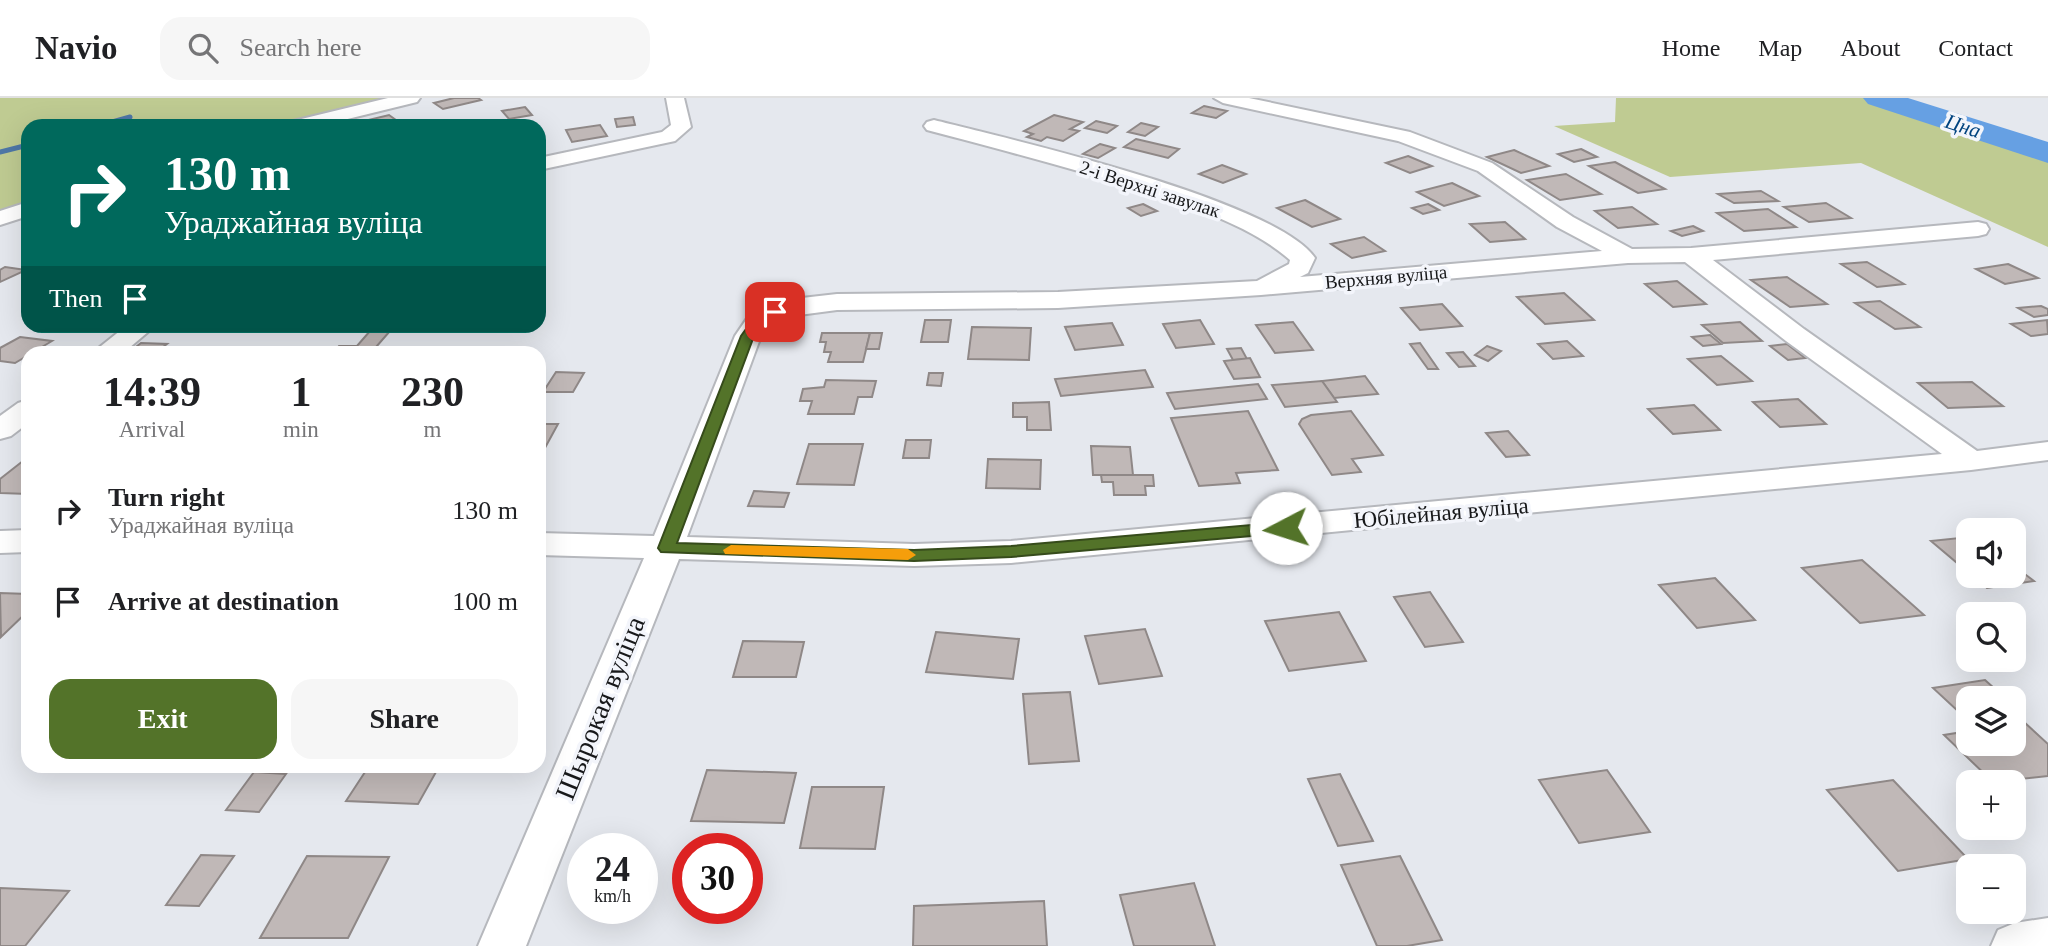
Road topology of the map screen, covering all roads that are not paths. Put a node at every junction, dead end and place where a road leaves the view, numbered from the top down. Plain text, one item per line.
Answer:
1 (411, 98) edge
2 (676, 98) edge
3 (1223, 98) edge
4 (325, 119) edge
5 (934, 126) dead end
6 (546, 163) edge
7 (21, 211) edge
8 (0, 218) edge
9 (1978, 229) dead end
10 (1691, 255) junction
11 (1628, 256) junction
12 (1261, 288) junction
13 (793, 307) joint
14 (132, 333) edge
15 (115, 346) edge
16 (21, 414) edge
17 (0, 430) edge
18 (2048, 451) edge
19 (1971, 461) junction
20 (21, 541) edge
21 (0, 542) edge
22 (546, 544) edge
23 (666, 548) junction
24 (2048, 940) edge
25 (502, 946) edge
26 (2015, 946) edge

1 - 4 street
2 - 6 street
3 - 11 street
5 - 12 street, 2-і Верхні завулак
7 - 8 street
9 - 10 street, Верхняя вуліца
10 - 11 street, Верхняя вуліца
10 - 19 street
11 - 12 street, Верхняя вуліца
12 - 13 street, Верхняя вуліца
13 - 23 street, Шырокая вуліца
14 - 15 street
16 - 17 street
18 - 19 street, Юбілейная вуліца
19 - 23 street, Юбілейная вуліца
20 - 21 street
22 - 23 street, Юбілейная вуліца
23 - 25 street, Шырокая вуліца
24 - 26 street

